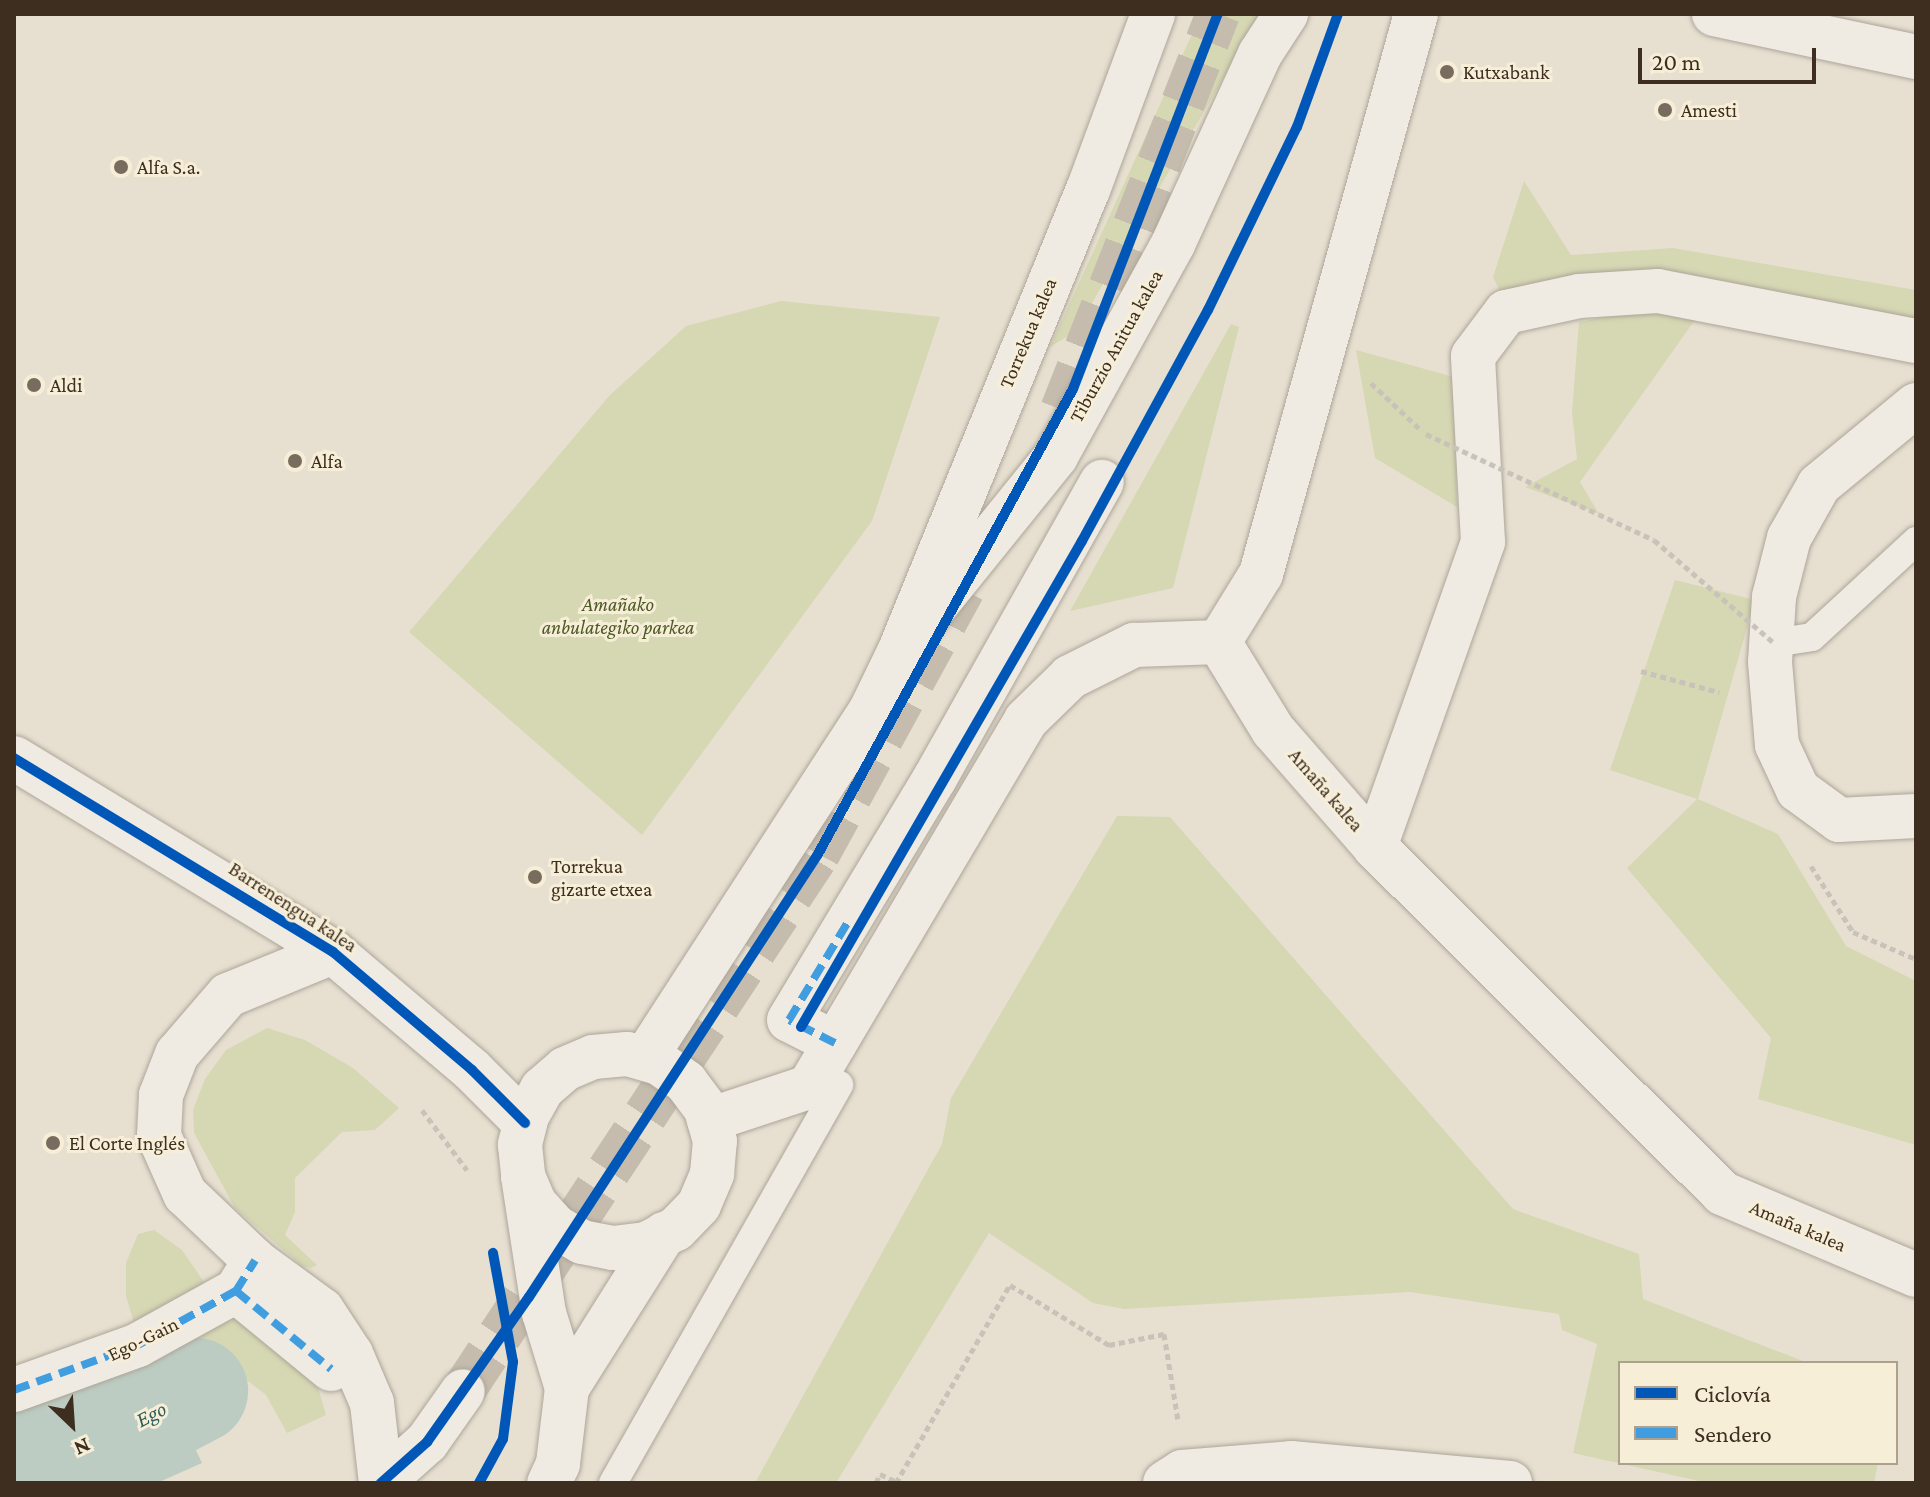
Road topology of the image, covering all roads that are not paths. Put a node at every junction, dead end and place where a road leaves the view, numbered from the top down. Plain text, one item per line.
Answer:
1 (1153, 14) edge
2 (1286, 14) edge
3 (1416, 14) edge
4 (1714, 14) edge
5 (1916, 57) edge
6 (1916, 341) edge
7 (1916, 405) edge
8 (1102, 482) dead end
9 (1916, 541) edge
10 (1219, 642) junction
11 (1774, 643) junction
12 (900, 650) junction
13 (14, 758) edge
14 (1916, 816) edge
15 (1375, 847) junction
16 (333, 952) junction
17 (647, 1055) junction
18 (837, 1064) junction
19 (709, 1120) junction
20 (525, 1123) junction
21 (523, 1176) junction
22 (664, 1234) junction
23 (1916, 1275) edge
24 (246, 1276) junction
25 (331, 1369) dead end
26 (567, 1388) junction
27 (14, 1390) edge
28 (463, 1391) tunnel mouth
29 (381, 1483) edge
30 (549, 1483) edge
31 (613, 1483) edge
32 (1165, 1483) edge
33 (1510, 1483) edge

1 - 12 street, Torrekua kalea
2 - 12 street, Tiburzio Anitua kalea
3 - 10 street
4 - 5 street
6 - 15 street
7 - 11 street
8 - 18 street
9 - 11 lane
10 - 15 street, Amaña kalea
10 - 18 street
11 - 14 street
12 - 17 street
13 - 16 street, Barrenengua kalea
15 - 23 street, Amaña kalea
16 - 20 street, Barrenengua kalea
16 - 24 street
17 - 19 street
17 - 20 street
18 - 19 street
18 - 31 lane
19 - 22 street
20 - 21 street
21 - 22 street
21 - 26 street
22 - 26 street
24 - 25 street
24 - 27 street, Ego-Gain
24 - 29 street
26 - 30 street
28 - 29 street
32 - 33 street

